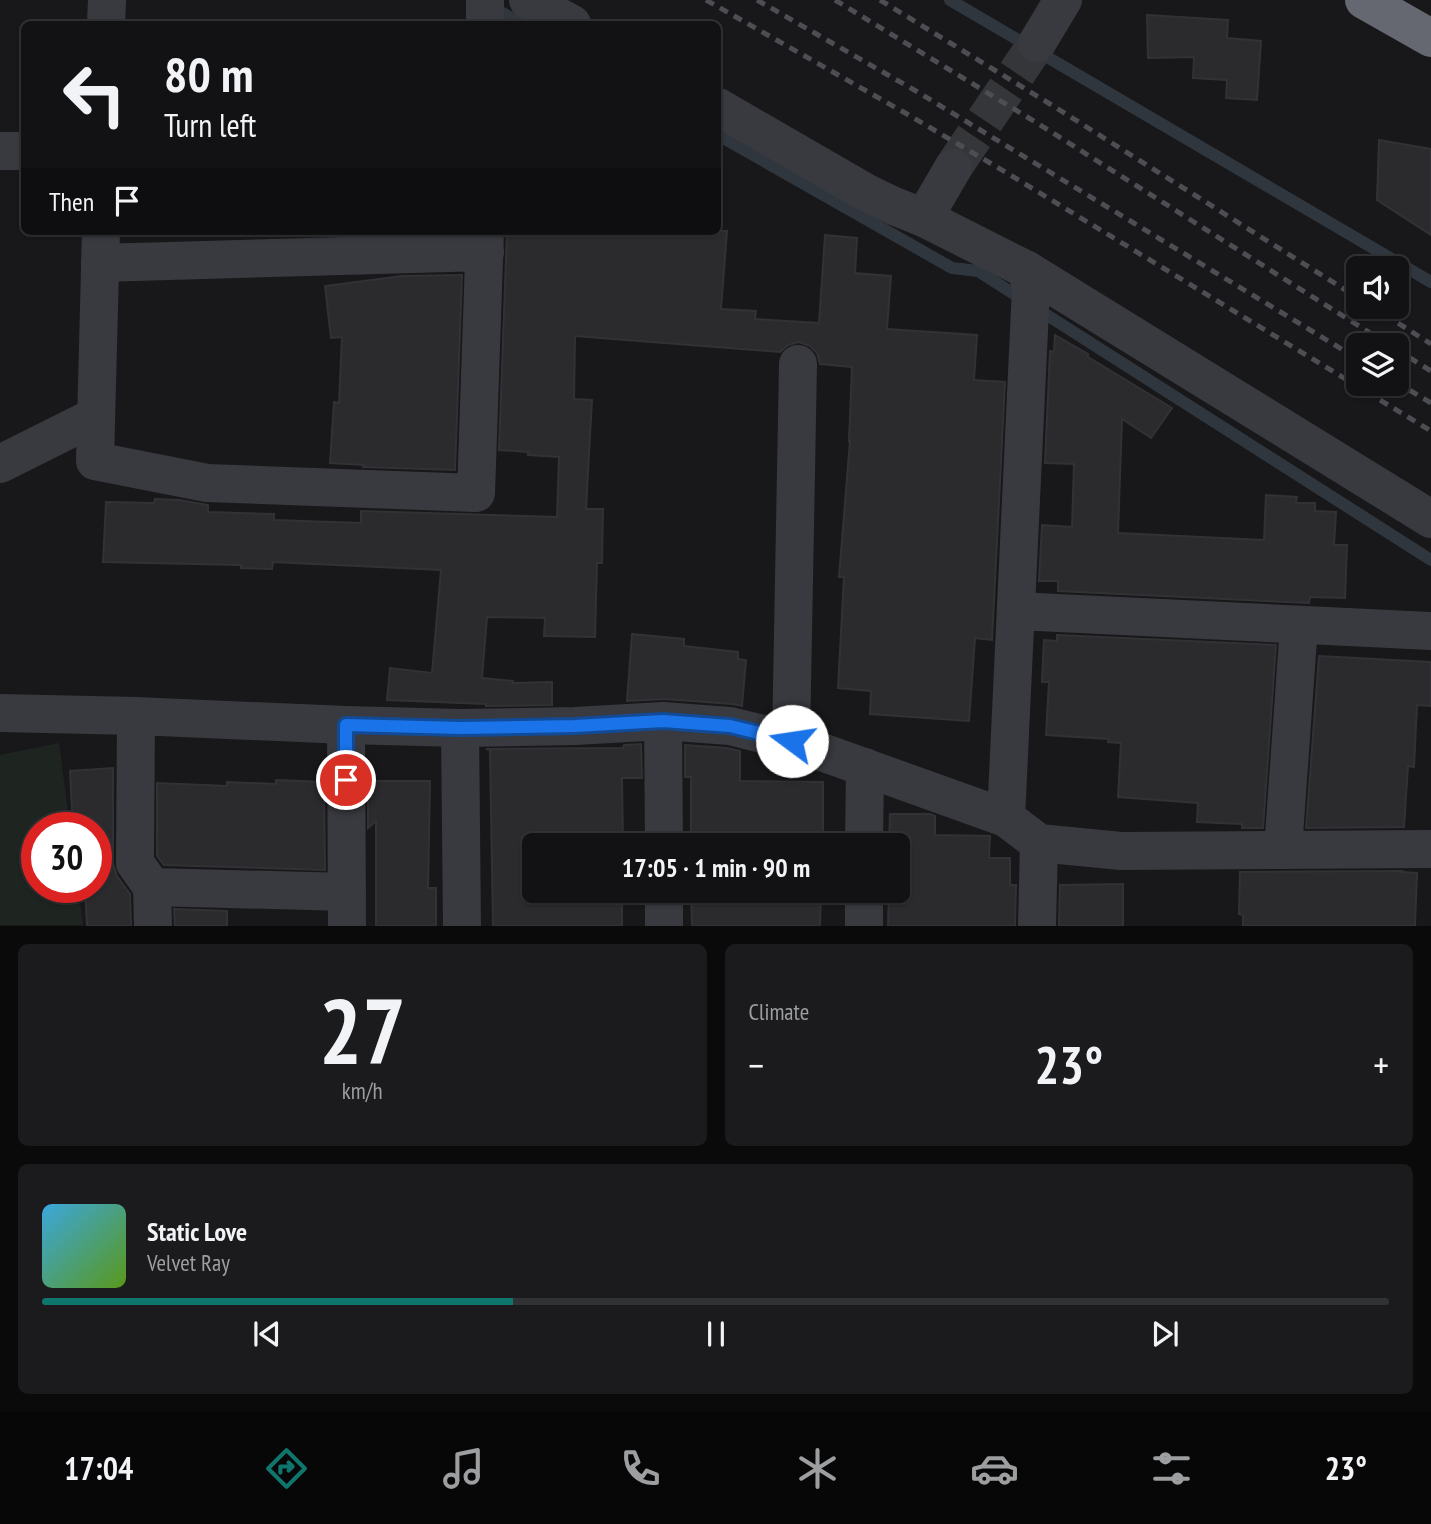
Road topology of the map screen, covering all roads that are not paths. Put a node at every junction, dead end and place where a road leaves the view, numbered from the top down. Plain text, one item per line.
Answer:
1 (107, 0) edge
2 (528, 0) edge
3 (1063, 0) edge
4 (1364, 0) edge
5 (106, 21) edge
6 (566, 21) edge
7 (1431, 38) edge
8 (1037, 43) tunnel mouth
9 (721, 109) edge
10 (0, 151) edge
11 (21, 151) edge
12 (953, 168) tunnel mouth
13 (924, 218) junction
14 (485, 242) edge
15 (101, 247) edge
16 (1029, 293) junction
17 (798, 364) dead end
18 (96, 416) junction
19 (0, 464) edge
20 (1431, 519) edge
21 (1016, 611) junction
22 (1299, 625) junction
23 (1431, 631) edge
24 (0, 713) edge
25 (136, 716) junction
26 (663, 721) junction
27 (346, 725) junction
28 (460, 728) junction
29 (792, 741) junction
30 (864, 767) junction
31 (1006, 818) junction
32 (664, 833) edge
33 (864, 833) edge
34 (1039, 843) junction
35 (1431, 849) edge
36 (1283, 850) junction
37 (152, 887) junction
38 (664, 903) edge
39 (864, 903) edge
40 (347, 909) edge
41 (153, 926) edge
42 (462, 926) edge
43 (664, 926) edge
44 (864, 926) edge
45 (1037, 926) edge

1 - 5 street
2 - 6 street
3 - 8 street
4 - 7 highway
9 - 13 street
10 - 11 street
12 - 13 street
13 - 16 street
14 - 15 street
14 - 18 street
15 - 18 street
16 - 20 street
16 - 21 street
17 - 29 street
18 - 19 street
21 - 22 street
21 - 31 street
22 - 23 street
22 - 36 street
24 - 25 street
25 - 27 street
25 - 37 street
26 - 28 street
26 - 29 street
26 - 32 street
27 - 28 street
27 - 40 street
28 - 42 street
29 - 30 street
30 - 31 street
30 - 33 street
31 - 34 street
34 - 36 street
34 - 45 street
35 - 36 street
37 - 40 street
37 - 41 street
38 - 43 street
39 - 44 street

